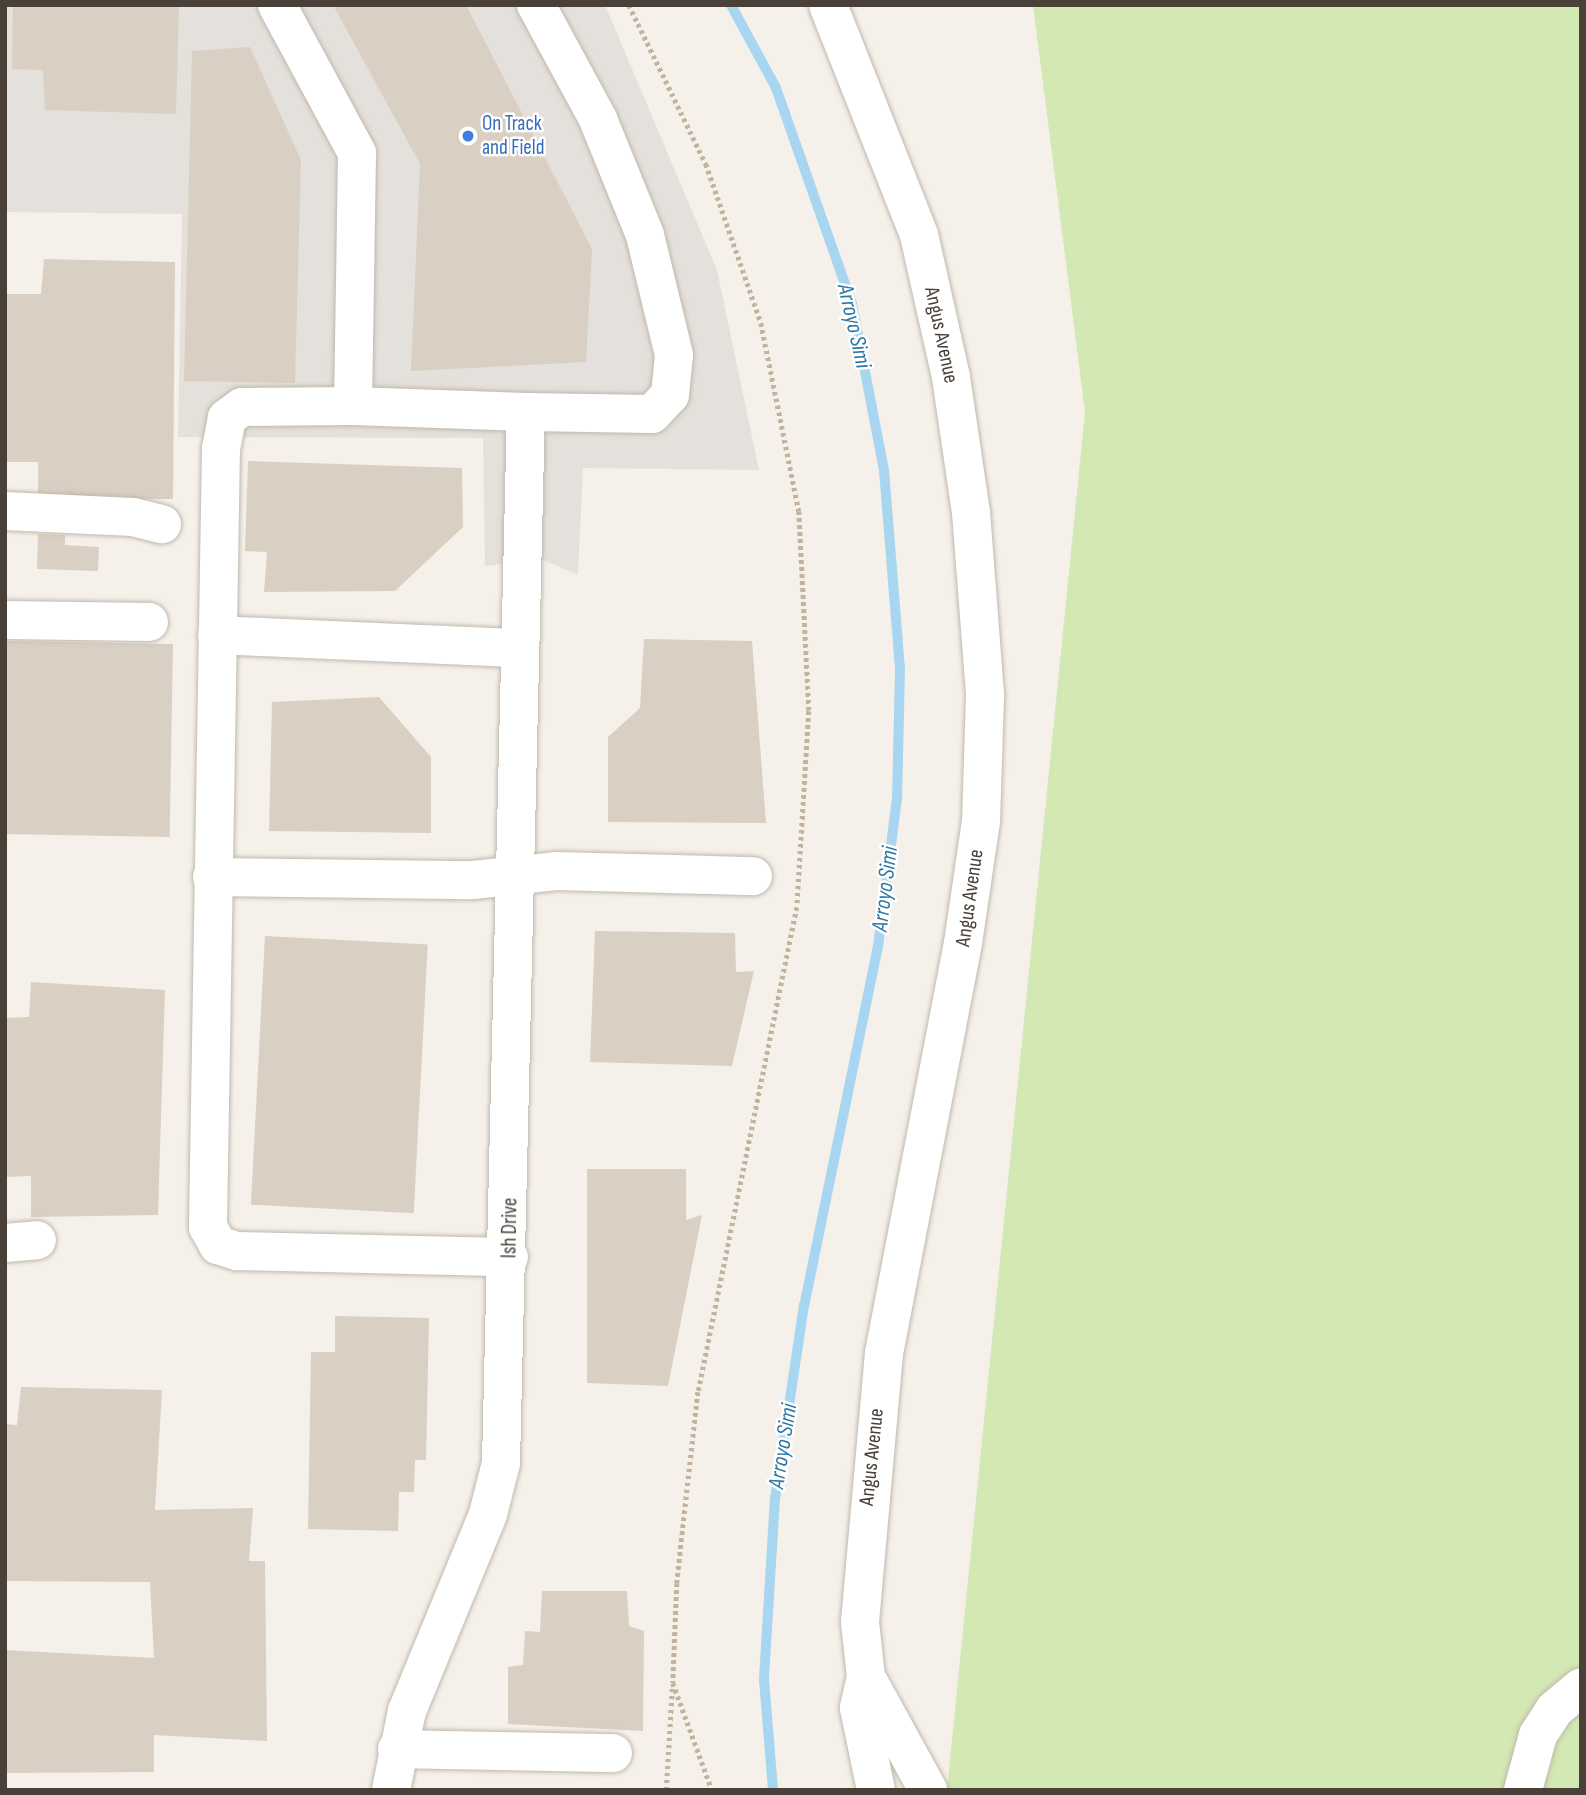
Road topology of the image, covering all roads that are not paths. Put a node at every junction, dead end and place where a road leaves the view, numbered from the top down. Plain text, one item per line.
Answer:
1 (277, 5) edge
2 (536, 5) edge
3 (828, 5) edge
4 (353, 406) junction
5 (526, 412) junction
6 (5, 511) edge
7 (162, 524) dead end
8 (5, 620) edge
9 (149, 622) dead end
10 (217, 635) junction
11 (518, 648) junction
12 (515, 875) junction
13 (753, 876) dead end
14 (212, 877) junction
15 (509, 1257) junction
16 (866, 1677) junction
17 (1581, 1687) edge
18 (397, 1749) junction
19 (613, 1753) dead end
20 (391, 1790) edge
21 (876, 1790) edge
22 (928, 1790) edge
23 (1523, 1790) edge

1 - 4 street
2 - 5 street
3 - 16 street, Angus Avenue
4 - 5 street
4 - 10 street
5 - 11 street, Ish Drive
6 - 7 street
8 - 9 street
10 - 11 street
10 - 14 street
11 - 12 street, Ish Drive
12 - 13 street
12 - 14 street
12 - 15 street, Ish Drive
14 - 15 street
15 - 18 street, Ish Drive
16 - 21 street
16 - 22 street, Angus Avenue
17 - 23 street
18 - 19 street
18 - 20 street, Ish Drive

